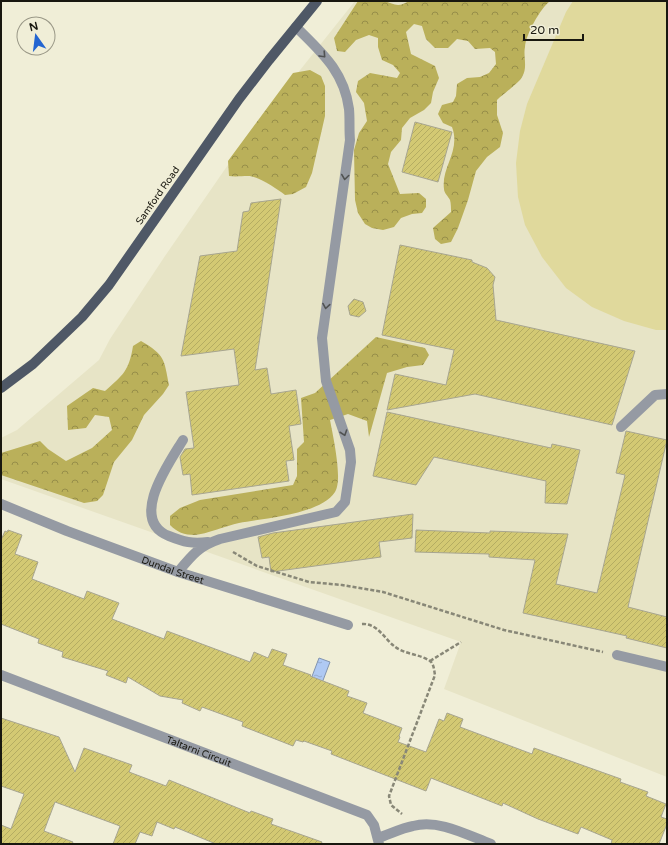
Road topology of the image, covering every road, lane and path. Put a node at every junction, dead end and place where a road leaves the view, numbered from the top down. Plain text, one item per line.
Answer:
1 (317, 1) edge
2 (296, 27) junction
3 (1, 388) edge
4 (667, 394) edge
5 (621, 427) dead end
6 (183, 440) dead end
7 (1, 504) edge
8 (220, 538) junction
9 (210, 542) junction
10 (178, 572) junction
11 (348, 625) joint
12 (461, 642) dead end
13 (617, 655) joint
14 (430, 661) junction
15 (667, 667) edge
16 (1, 675) edge
17 (406, 828) junction
18 (379, 841) edge
19 (491, 844) edge

1 - 2 main road, Samford Road
2 - 3 main road, Samford Road
2 -> 8 street
4 - 5 street
6 - 9 street
7 - 10 street, Dundal Street
8 - 9 street
8 - 13 path
9 - 10 street
10 - 11 street, Dundal Street
11 - 14 path
12 - 14 path
13 - 15 street
14 - 17 path
16 - 18 street, Taltarni Circuit
17 - 18 street
17 - 19 street

